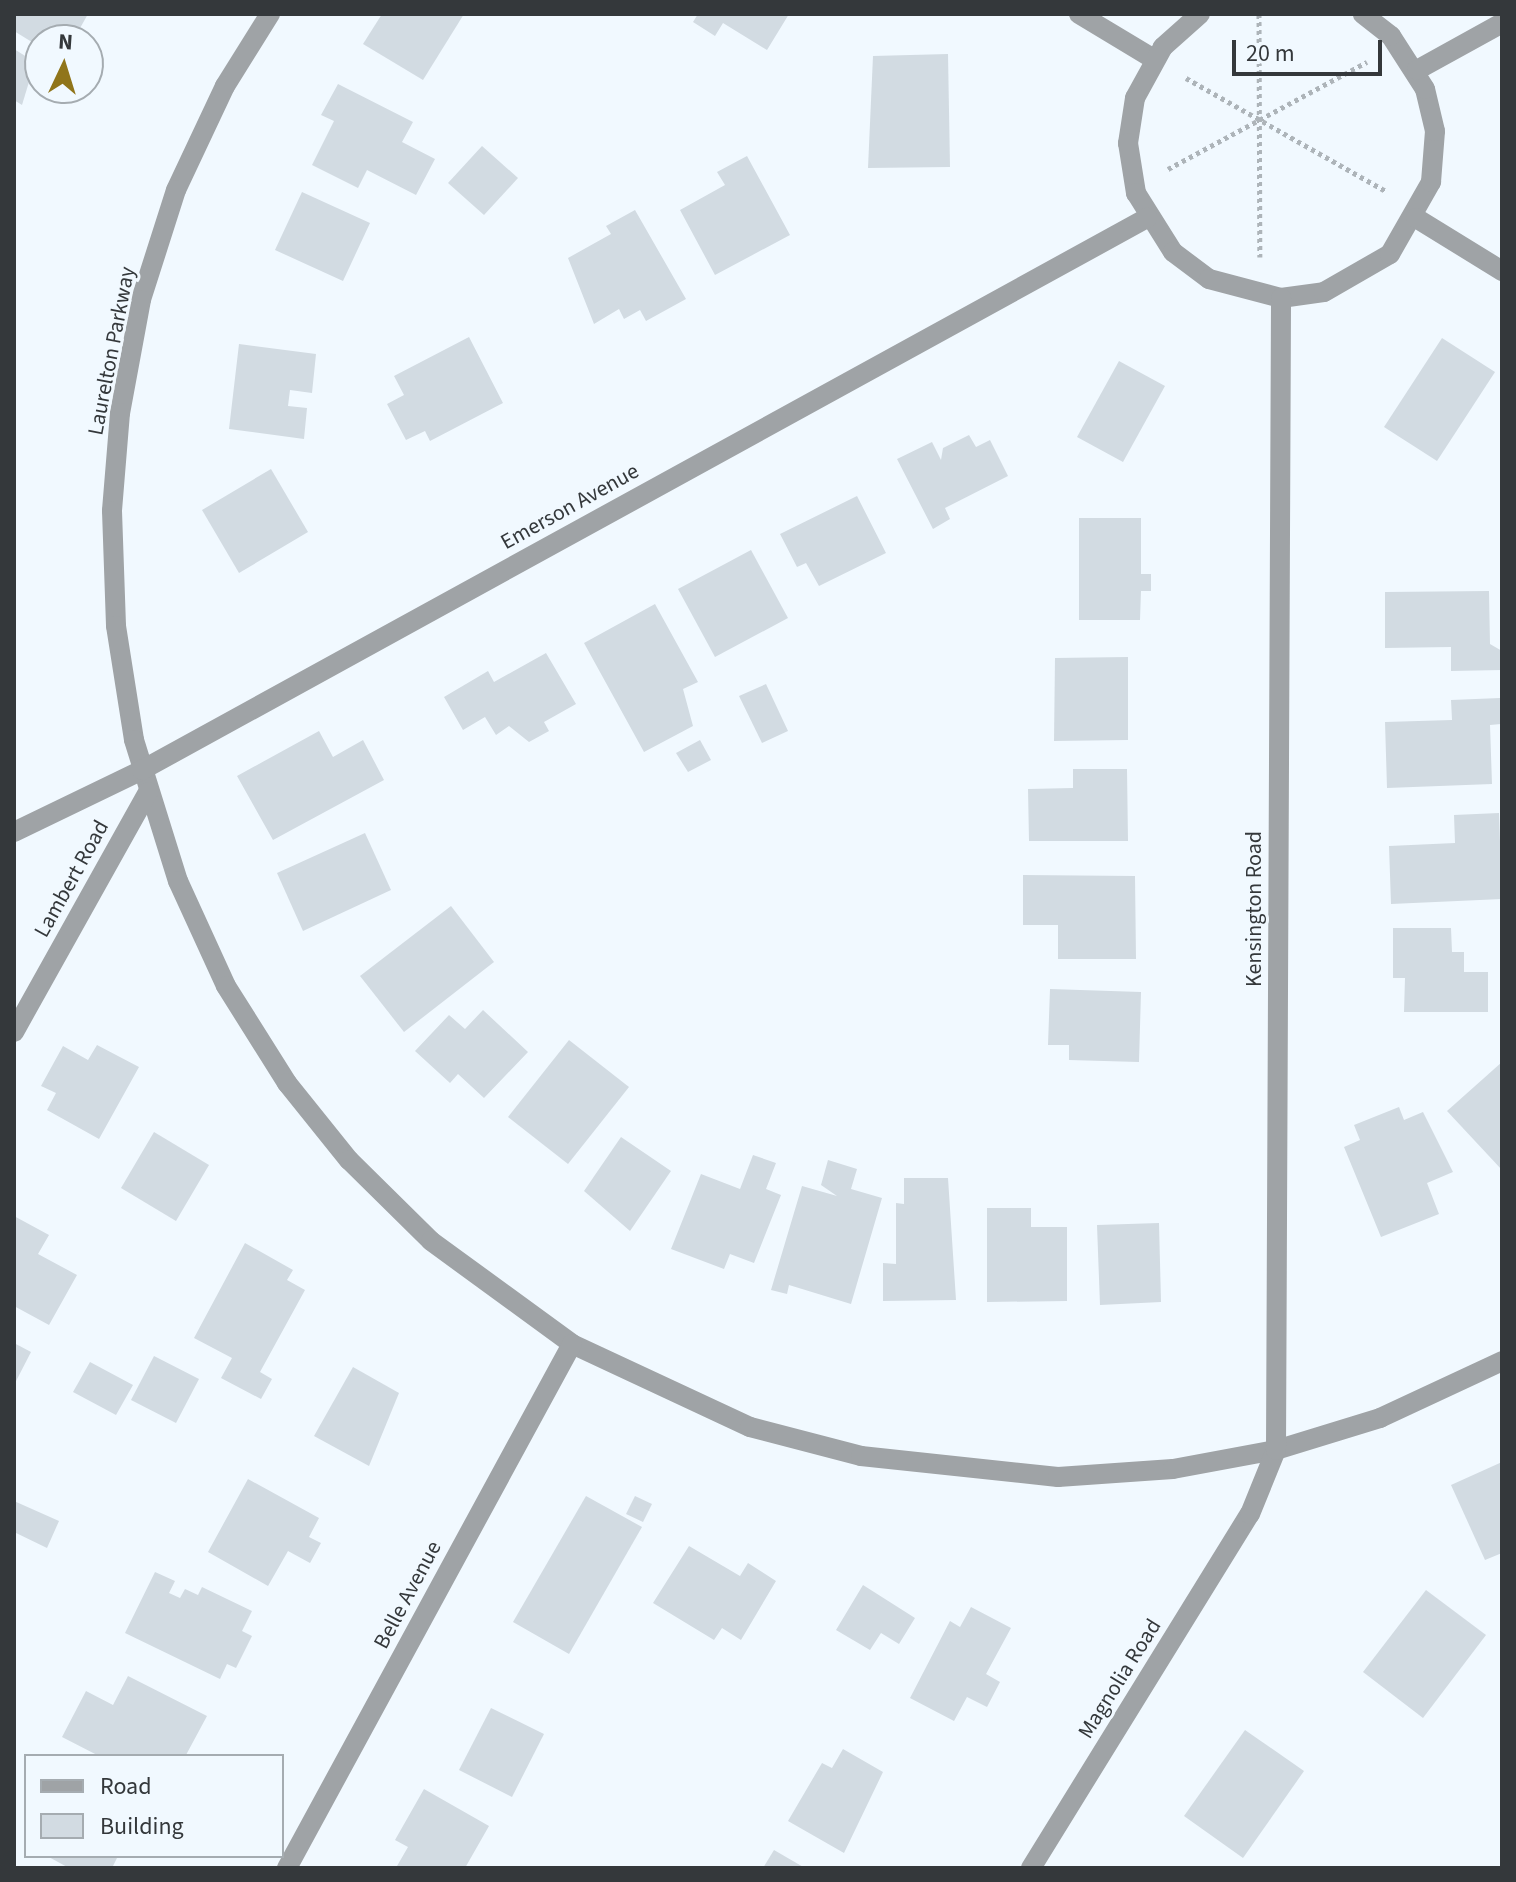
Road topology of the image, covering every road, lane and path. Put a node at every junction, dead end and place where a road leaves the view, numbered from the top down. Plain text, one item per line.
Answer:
1 (270, 14) edge
2 (1079, 14) edge
3 (1200, 14) edge
4 (1259, 14) edge
5 (1363, 14) edge
6 (1502, 23) edge
7 (1399, 46) junction
8 (1154, 59) junction
9 (1417, 70) junction
10 (1259, 120) junction
11 (1135, 187) junction
12 (1418, 214) junction
13 (1147, 218) junction
14 (1502, 271) edge
15 (1271, 297) junction
16 (142, 770) junction
17 (148, 792) junction
18 (14, 832) edge
19 (14, 1032) edge
20 (572, 1344) junction
21 (1502, 1361) edge
22 (1276, 1450) junction
23 (1250, 1514) joint
24 (287, 1868) edge
25 (1031, 1868) edge

1 - 16 street, Laurelton Parkway
2 - 8 street
3 - 8 street
4 - 10 path
5 - 7 street
6 - 9 street
7 - 9 street
7 - 10 path
8 - 10 path
8 - 11 street
9 - 12 street
10 - 11 path
10 - 12 path
10 - 15 path
11 - 13 street
12 - 14 street
12 - 15 street
13 - 15 street
13 - 16 street, Emerson Avenue
15 - 22 street, Kensington Road
16 - 17 street, Laurelton Parkway
16 - 18 street, Emerson Avenue
17 - 19 street, Lambert Road
17 - 20 street, Laurelton Parkway
20 - 22 street, Laurelton Parkway
20 - 24 street, Belle Avenue
21 - 22 street, Laurelton Parkway
22 - 23 street, Kensington Road
23 - 25 street, Magnolia Road

